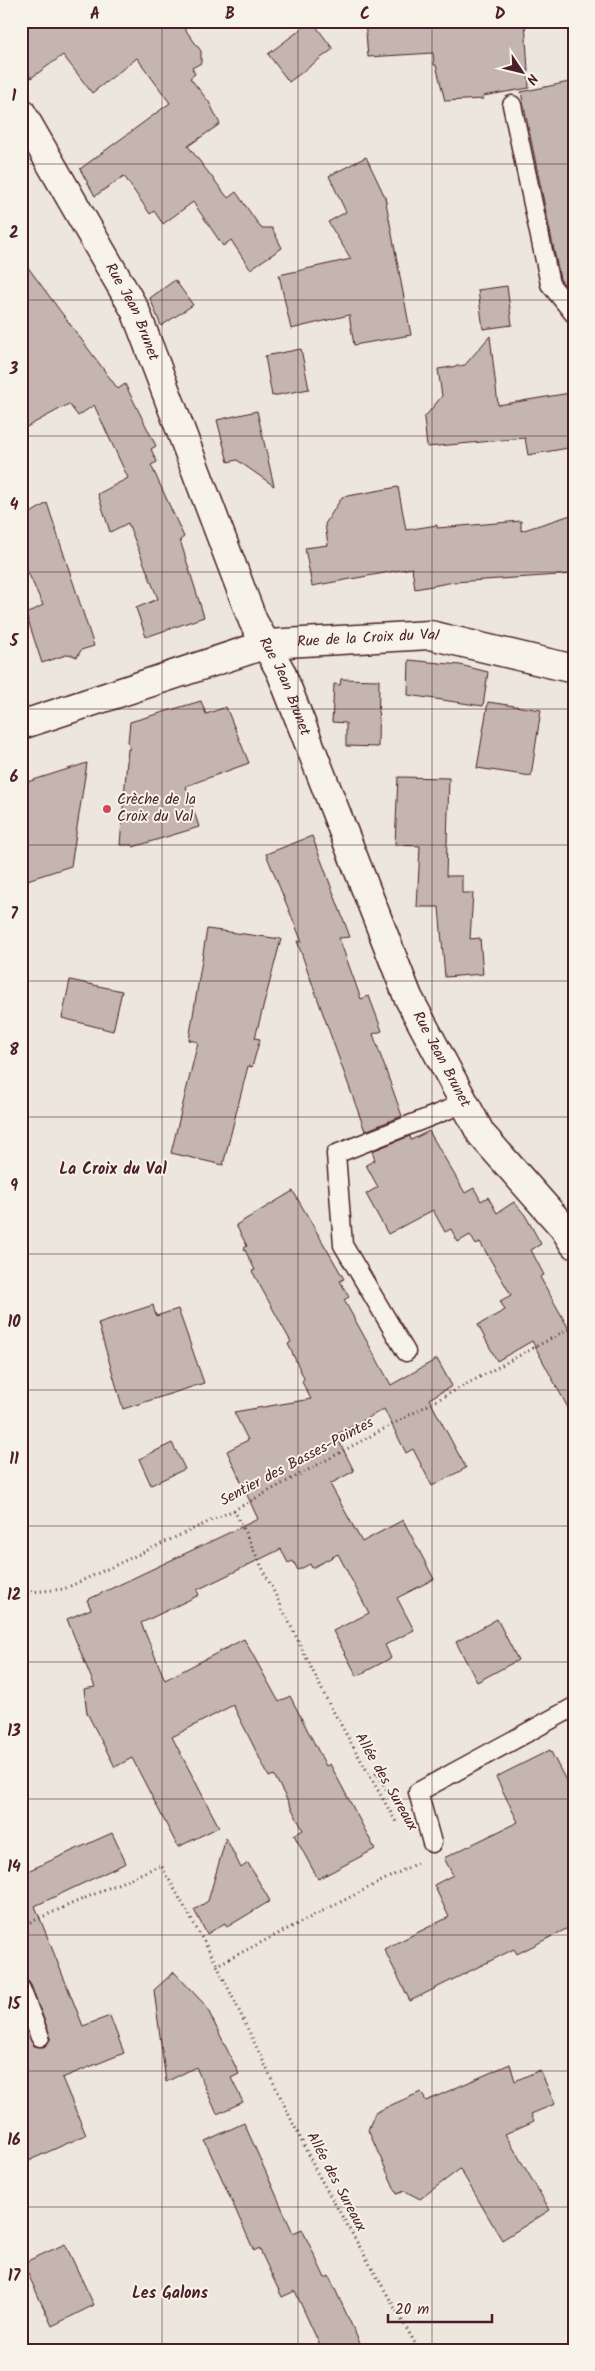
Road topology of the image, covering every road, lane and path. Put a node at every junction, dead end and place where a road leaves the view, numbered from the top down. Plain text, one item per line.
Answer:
1 (512, 105) dead end
2 (21, 112) edge
3 (574, 314) edge
4 (267, 644) junction
5 (574, 669) edge
6 (21, 725) edge
7 (465, 1103) junction
8 (574, 1244) edge
9 (574, 1326) edge
10 (406, 1352) dead end
11 (234, 1510) junction
12 (21, 1594) edge
13 (574, 1707) edge
14 (400, 1828) dead end
15 (432, 1843) dead end
16 (419, 1862) dead end
17 (21, 1926) edge
18 (217, 1965) junction
19 (21, 1989) edge
20 (40, 2037) dead end
21 (419, 2350) edge

1 - 3 lane
2 - 4 street, Rue Jean Brunet
4 - 5 street, Rue de la Croix du Val
4 - 6 street, Rue de la Croix du Val
4 - 7 street, Rue Jean Brunet
7 - 8 street, Rue Jean Brunet
7 - 10 lane
9 - 11 path, Sentier des Basses-Pointes
11 - 12 path, Sentier des Basses-Pointes
11 - 14 path, Allée des Sureaux
13 - 15 lane
16 - 18 path
17 - 18 path, Allée des Sureaux
18 - 21 path, Allée des Sureaux
19 - 20 lane

